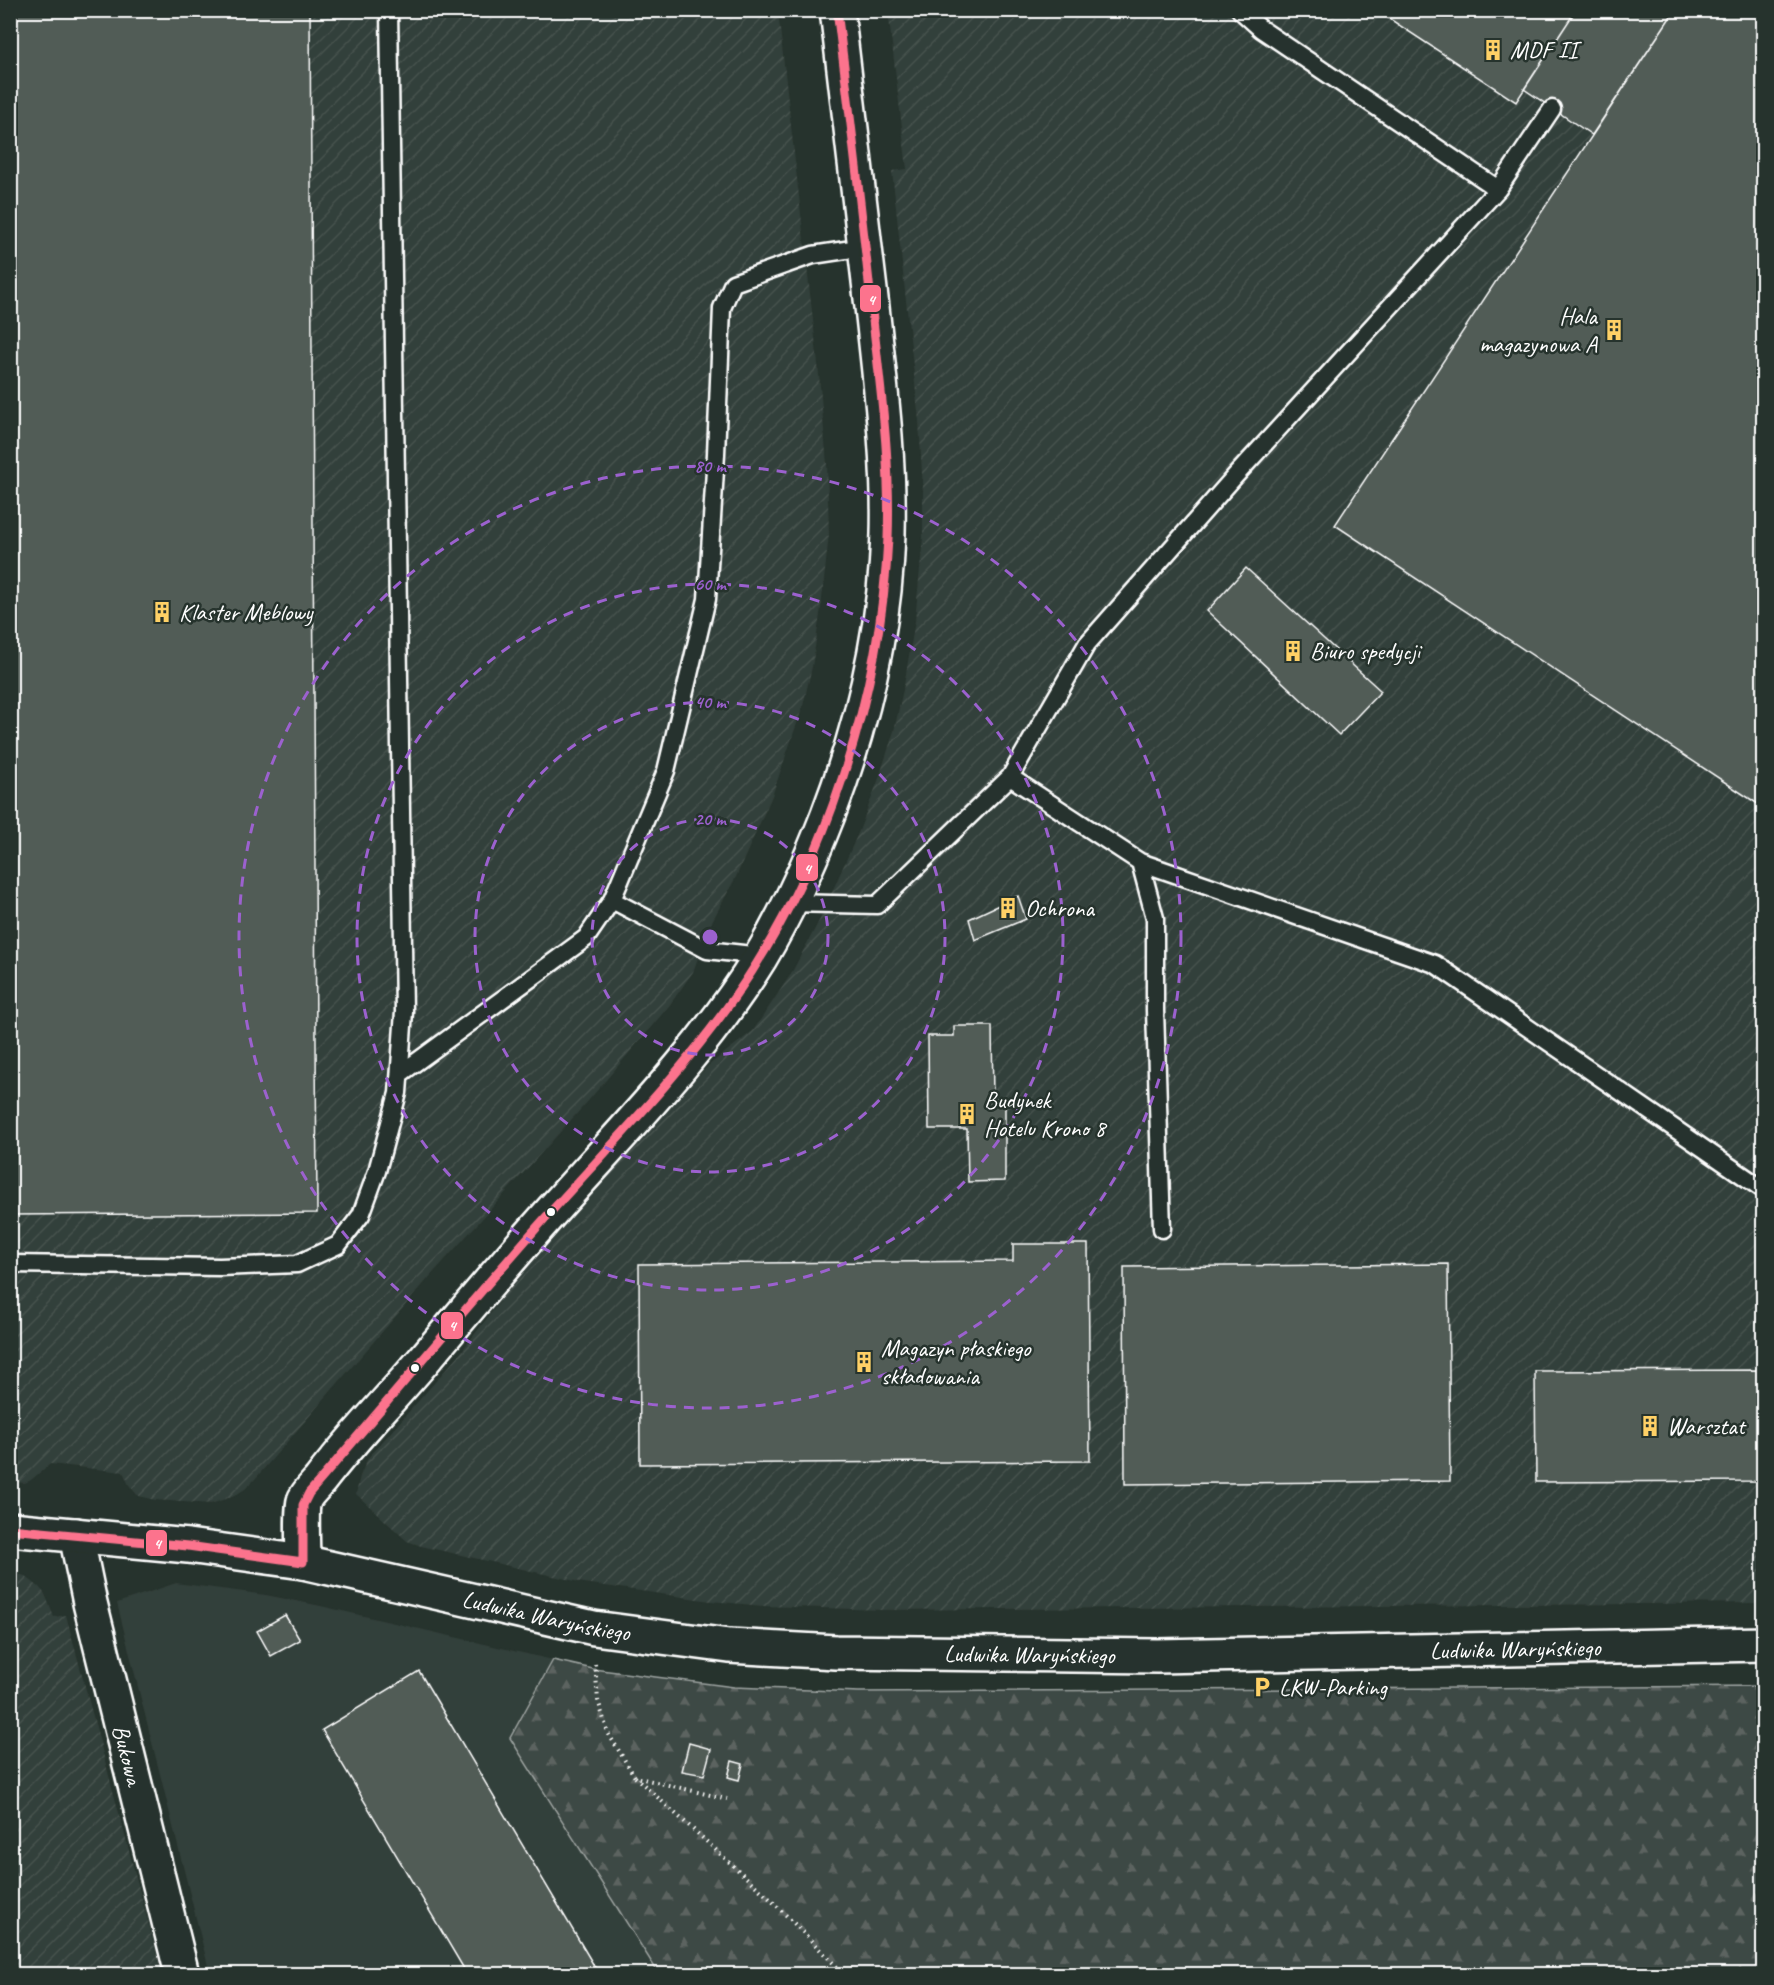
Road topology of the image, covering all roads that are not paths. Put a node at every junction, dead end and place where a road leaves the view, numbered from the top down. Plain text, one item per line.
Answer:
1 (389, 10) edge
2 (837, 10) edge
3 (1240, 10) edge
4 (1552, 109) dead end
5 (1498, 189) junction
6 (865, 247) junction
7 (1010, 777) junction
8 (1140, 862) junction
9 (612, 900) junction
10 (789, 903) junction
11 (761, 956) junction
12 (400, 1074) junction
13 (1764, 1190) edge
14 (1162, 1229) dead end
15 (10, 1264) edge
16 (10, 1529) edge
17 (76, 1535) junction
18 (303, 1562) junction
19 (1764, 1644) edge
20 (182, 1974) edge

1 - 12 lane
2 - 6 street
3 - 5 lane
4 - 5 lane
5 - 7 lane
6 - 9 lane
6 - 10 street
7 - 8 lane
7 - 10 lane
8 - 13 lane
8 - 14 lane
9 - 11 lane
9 - 12 lane
10 - 11 street
11 - 18 street
12 - 15 lane
16 - 17 street, Ludwika Waryńskiego
17 - 18 street, Ludwika Waryńskiego
17 - 20 street, Bukowa
18 - 19 street, Ludwika Waryńskiego

